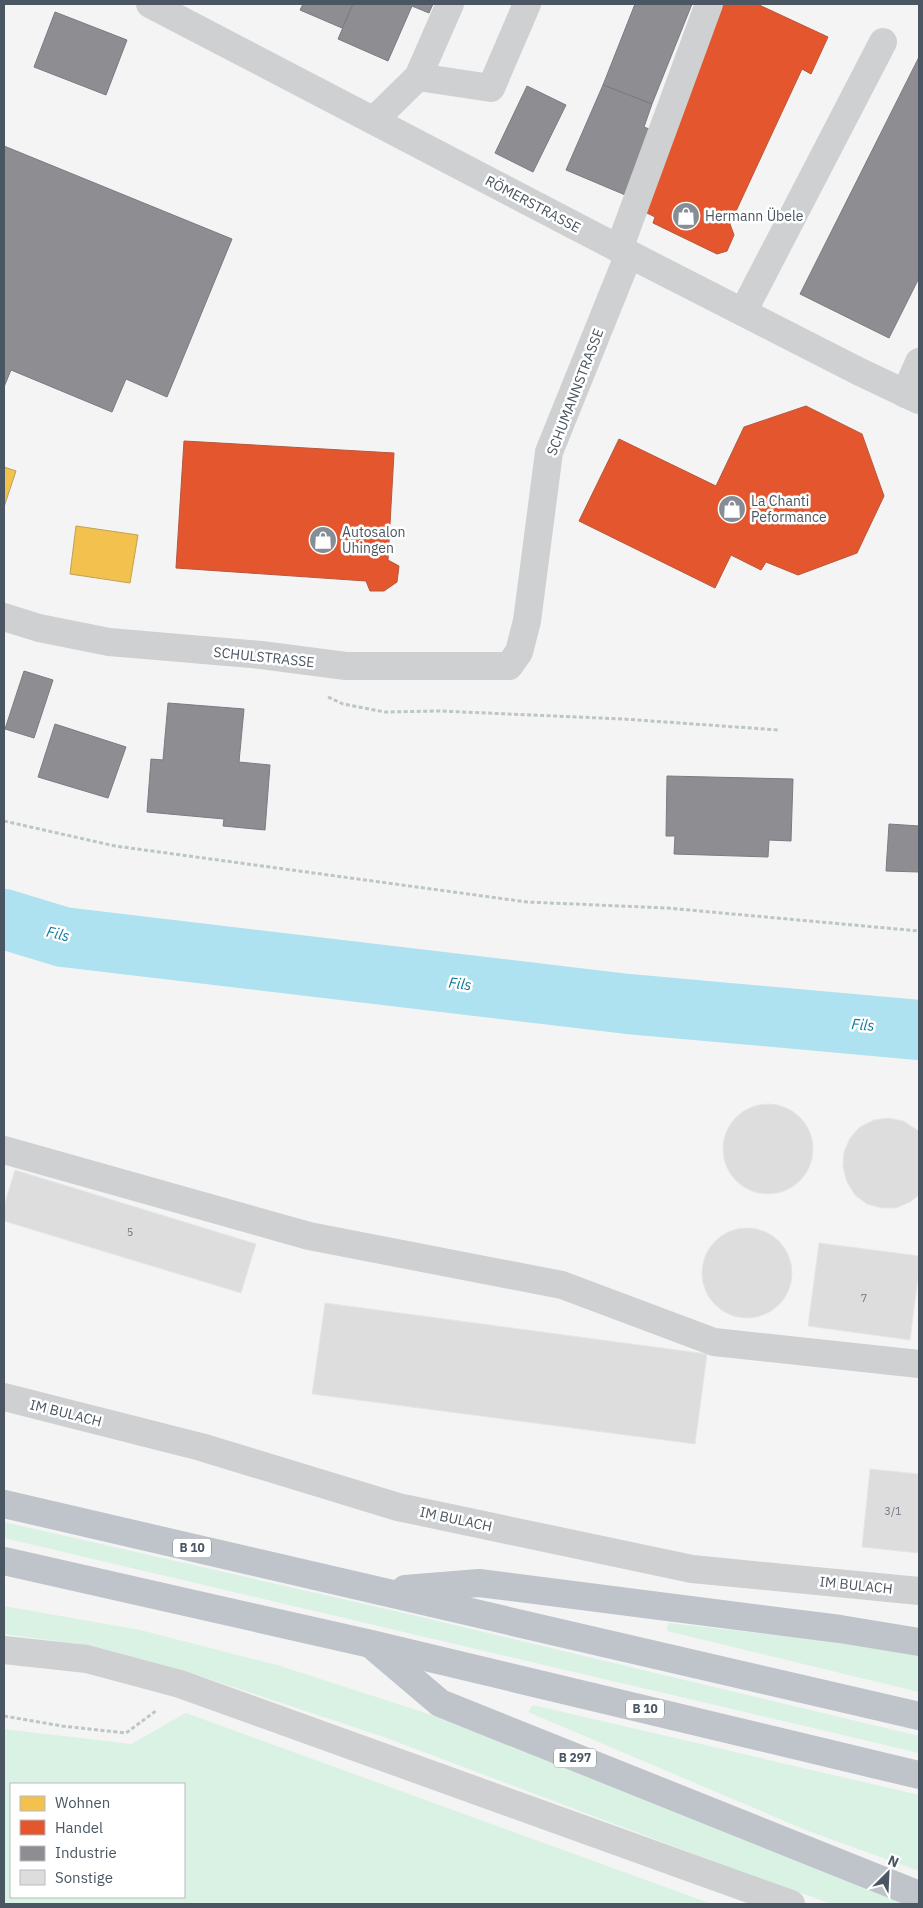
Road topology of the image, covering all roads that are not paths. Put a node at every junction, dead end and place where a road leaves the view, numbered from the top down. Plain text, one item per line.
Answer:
1 (150, 4) edge
2 (450, 4) edge
3 (527, 4) edge
4 (709, 4) edge
5 (883, 42) dead end
6 (418, 77) junction
7 (374, 120) junction
8 (624, 252) junction
9 (743, 312) junction
10 (919, 362) edge
11 (912, 397) edge
12 (4, 618) edge
13 (519, 652) joint
14 (4, 1150) edge
15 (919, 1364) edge
16 (4, 1397) edge
17 (4, 1504) edge
18 (4, 1561) edge
19 (380, 1591) junction
20 (919, 1591) edge
21 (919, 1642) edge
22 (371, 1644) junction
23 (4, 1650) edge
24 (919, 1716) edge
25 (919, 1774) edge
26 (919, 1895) edge
27 (791, 1904) edge

1 - 7 street, RÖMERSTRASSE
2 - 6 street
3 - 6 street
4 - 8 street, SCHUMANNSTRASSE
5 - 9 street
6 - 7 street
7 - 8 street, RÖMERSTRASSE
8 - 9 street, RÖMERSTRASSE
8 - 13 street, SCHUMANNSTRASSE
9 - 11 street, RÖMERSTRASSE
10 - 11 street
12 - 13 street, SCHULSTRASSE
14 - 15 street
16 - 20 street, IM BULACH
17 - 19 highway, B 10
18 - 22 highway, B 10
19 - 21 highway, B 10
19 - 24 highway, B 10
22 - 25 highway, B 10
22 - 26 highway, B 297
23 - 27 street

